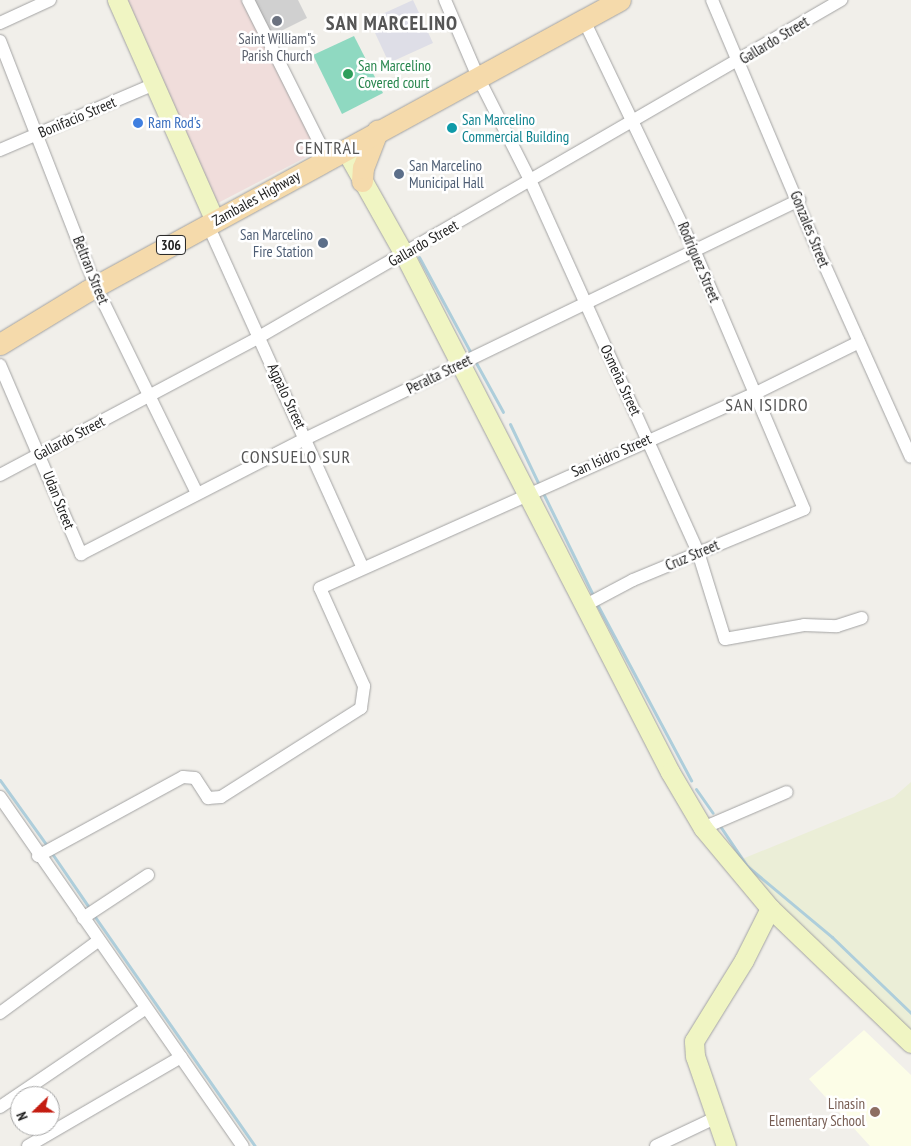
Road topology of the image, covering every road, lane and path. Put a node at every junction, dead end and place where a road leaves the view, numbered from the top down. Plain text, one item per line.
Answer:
1 (50, 0) edge
2 (117, 0) edge
3 (248, 0) edge
4 (445, 0) edge
5 (620, 0) edge
6 (712, 0) edge
7 (839, 0) edge
8 (584, 20) junction
9 (0, 23) edge
10 (0, 41) edge
11 (740, 61) junction
12 (478, 77) junction
13 (155, 84) junction
14 (635, 120) junction
15 (377, 131) junction
16 (37, 134) junction
17 (0, 150) edge
18 (336, 154) junction
19 (530, 180) junction
20 (362, 181) junction
21 (799, 200) junction
22 (212, 223) junction
23 (694, 250) junction
24 (404, 254) junction
25 (96, 287) junction
26 (586, 303) junction
27 (259, 337) junction
28 (859, 342) junction
29 (0, 344) edge
30 (460, 364) junction
31 (0, 365) edge
32 (754, 394) junction
33 (147, 396) junction
34 (307, 438) junction
35 (648, 439) junction
36 (40, 454) junction
37 (911, 457) edge
38 (0, 475) edge
39 (196, 492) junction
40 (528, 493) junction
41 (804, 509) joint
42 (698, 552) junction
43 (81, 554) joint
44 (363, 568) junction
45 (584, 606) junction
46 (862, 618) dead end
47 (787, 792) dead end
48 (0, 797) edge
49 (703, 828) junction
50 (44, 852) junction
51 (148, 875) dead end
52 (770, 908) junction
53 (90, 914) junction
54 (98, 941) junction
55 (146, 1008) junction
56 (0, 1013) edge
57 (911, 1043) edge
58 (181, 1057) junction
59 (0, 1107) edge
60 (717, 1117) junction
61 (28, 1146) edge
62 (243, 1146) edge
63 (656, 1146) edge
64 (726, 1146) edge

1 - 9 street
2 - 13 main road, Agpalo Street
3 - 18 street
4 - 12 street, Osmeña Street
5 - 8 main road, Zambales Highway / 306
6 - 11 street, Gonzales Street
7 - 11 street, Gallardo Street
8 - 12 main road, Zambales Highway / 306
8 - 14 street, Rodriguez Street
10 - 16 street, Beltran Street
11 - 14 street, Gallardo Street
11 - 21 street, Gonzales Street
12 - 15 main road, Zambales Highway / 306
12 - 19 street, Osmeña Street
13 - 16 street, Bonifacio Street
13 - 22 main road, Agpalo Street
14 - 19 street, Gallardo Street
14 - 23 street, Rodriguez Street
15 - 18 main road, Zambales Highway / 306
15 - 20 main road
16 - 17 street, Bonifacio Street
16 - 25 street, Beltran Street
18 - 20 main road
18 - 22 main road, Zambales Highway / 306
19 - 24 street, Gallardo Street
19 - 26 street, Osmeña Street
20 - 24 main road
21 - 23 street, Peralta Street
21 - 28 street, Gonzales Street
22 - 25 main road, Zambales Highway / 306
22 - 27 street, Agpalo Street
23 - 26 street, Peralta Street
23 - 32 street, Rodriguez Street
24 - 27 street, Gallardo Street
24 - 30 main road
25 - 29 main road, Zambales Highway / 306
25 - 33 street, Beltran Street
26 - 30 street, Peralta Street
26 - 35 street, Osmeña Street
27 - 33 street, Gallardo Street
27 - 34 street, Agpalo Street
28 - 32 street, San Isidro Street
28 - 37 street, Gonzales Street
30 - 34 street, Peralta Street
30 - 40 main road
31 - 36 street, Udan Street
32 - 35 street, San Isidro Street
32 - 41 street, Rodriguez Street
33 - 36 street, Gallardo Street
33 - 39 street, Beltran Street
34 - 39 street, Peralta Street
34 - 44 street, Agpalo Street
35 - 40 street, San Isidro Street
35 - 42 street, Osmeña Street
36 - 38 street, Gallardo Street
36 - 43 street, Udan Street
39 - 43 street, Peralta Street
40 - 44 street, San Isidro Street
40 - 45 main road
41 - 42 street, Cruz Street
42 - 45 street, Cruz Street
42 - 46 street, Osmeña Street
44 - 50 street, San Isidro Street
45 - 49 main road
47 - 49 street
48 - 50 street
49 - 52 main road
50 - 53 street
51 - 53 street
52 - 57 main road
52 - 60 main road
53 - 54 street
54 - 55 street
54 - 56 street
55 - 58 street
55 - 59 street
58 - 61 street
58 - 62 street
60 - 63 street
60 - 64 main road

